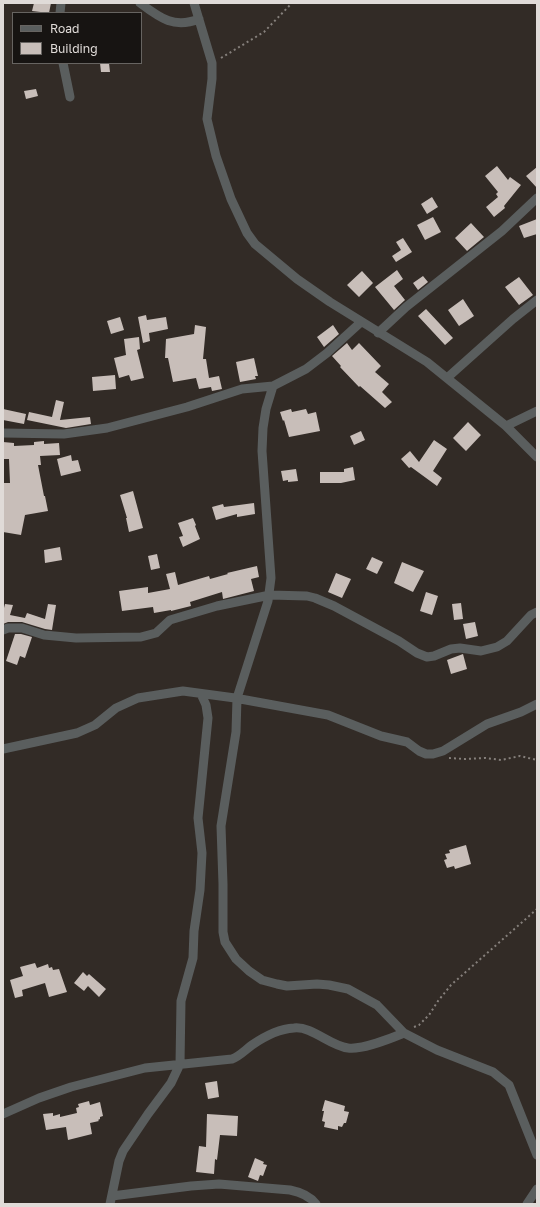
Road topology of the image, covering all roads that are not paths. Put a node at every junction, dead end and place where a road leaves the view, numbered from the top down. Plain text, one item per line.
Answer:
1 (140, 3) edge
2 (194, 3) edge
3 (200, 19) junction
4 (64, 64) edge
5 (70, 96) dead end
6 (537, 198) edge
7 (537, 300) edge
8 (361, 322) junction
9 (378, 333) junction
10 (447, 378) junction
11 (273, 386) junction
12 (537, 411) edge
13 (506, 426) junction
14 (3, 433) edge
15 (537, 457) edge
16 (270, 595) junction
17 (537, 612) edge
18 (3, 630) edge
19 (201, 694) junction
20 (237, 698) junction
21 (537, 704) edge
22 (3, 750) edge
23 (403, 1032) junction
24 (180, 1064) junction
25 (4, 1112) edge
26 (537, 1155) edge
27 (537, 1189) edge
28 (111, 1200) edge
29 (316, 1204) edge
30 (527, 1204) edge

1 - 3 street
2 - 3 street
3 - 8 street
4 - 5 street
6 - 9 street
7 - 10 street
8 - 9 street
8 - 11 street
9 - 10 street
10 - 13 street
11 - 14 street
11 - 16 street
12 - 13 street
13 - 15 street
16 - 17 street
16 - 18 street
16 - 20 street
19 - 20 street
19 - 22 street
19 - 24 street
20 - 21 street
20 - 23 street
23 - 24 street
23 - 26 street
24 - 25 street
24 - 28 street
27 - 30 street
28 - 29 street

